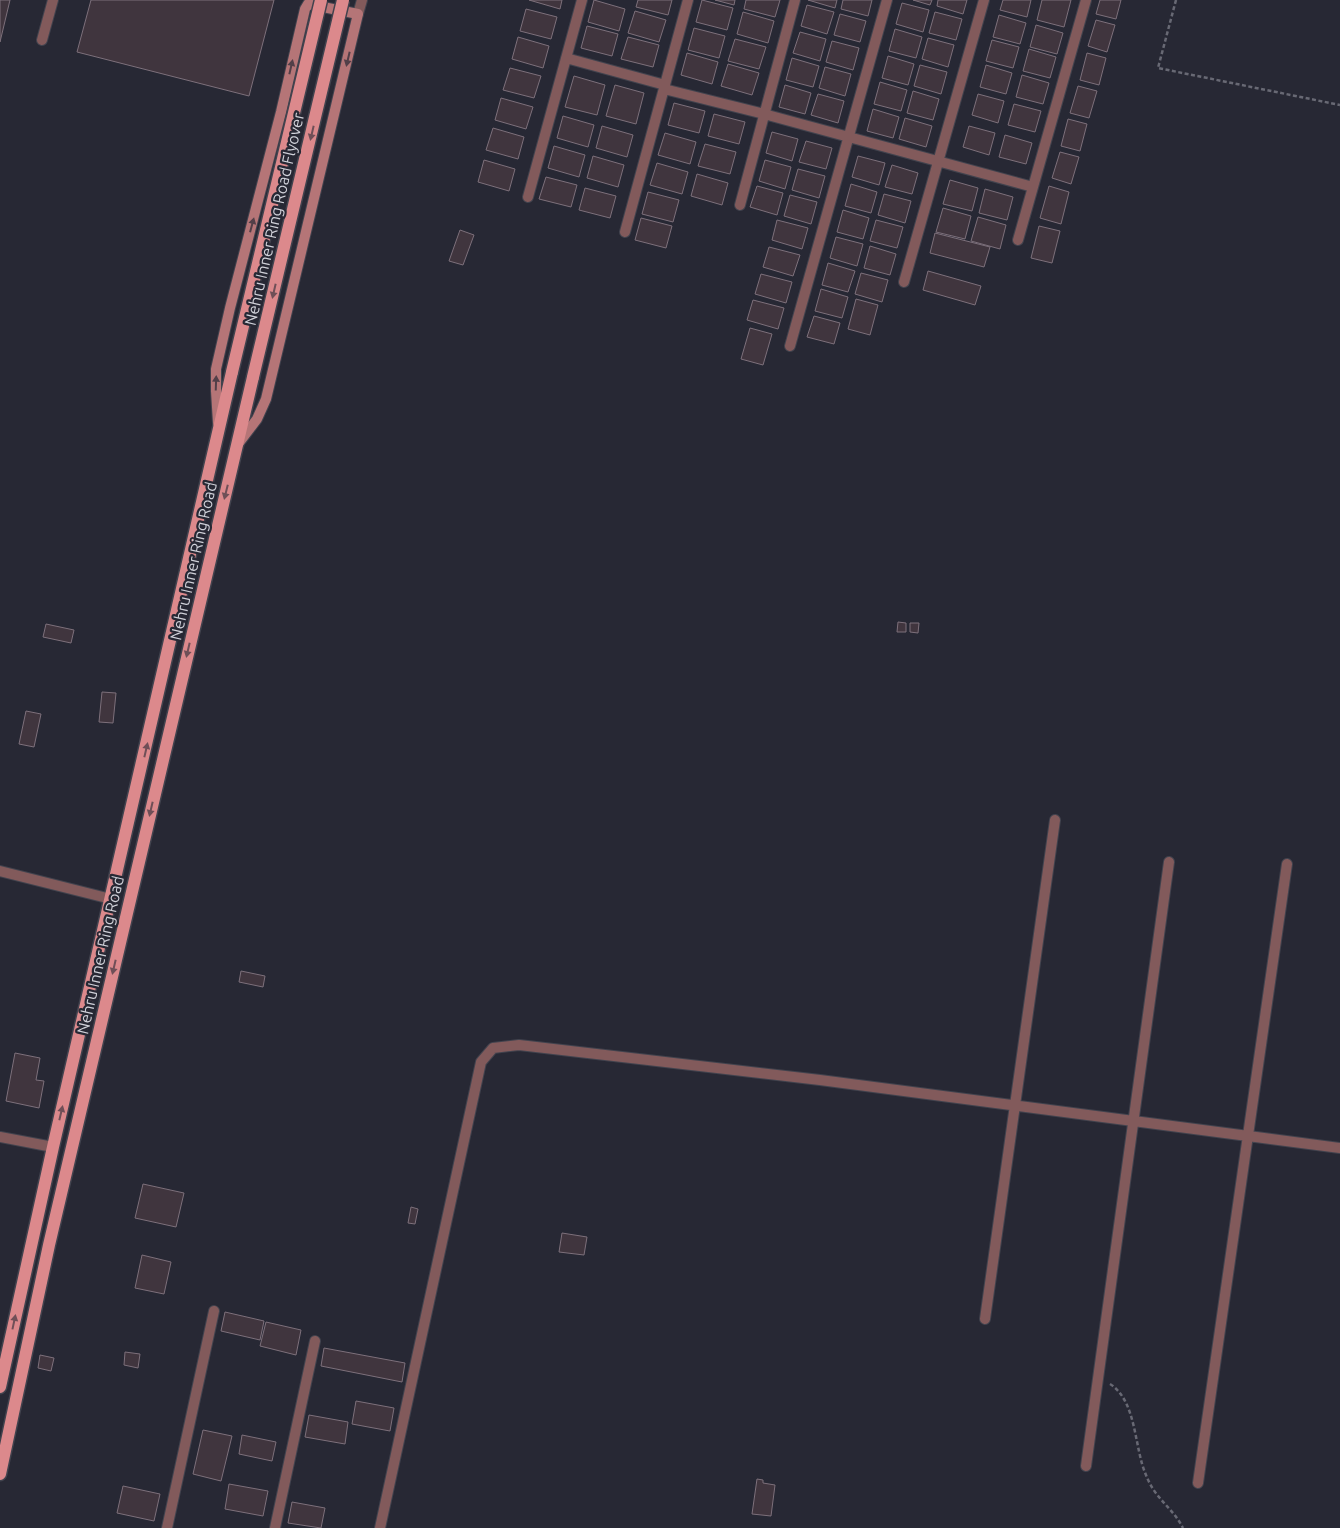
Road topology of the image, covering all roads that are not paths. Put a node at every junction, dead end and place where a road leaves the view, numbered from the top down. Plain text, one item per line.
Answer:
1 (52, 0) edge
2 (321, 0) edge
3 (343, 0) edge
4 (362, 0) edge
5 (582, 0) edge
6 (688, 0) edge
7 (795, 0) edge
8 (887, 0) edge
9 (984, 0) edge
10 (1086, 0) edge
11 (358, 14) junction
12 (42, 40) dead end
13 (566, 58) junction
14 (665, 87) junction
15 (764, 114) junction
16 (849, 137) junction
17 (938, 161) junction
18 (1034, 187) junction
19 (528, 197) dead end
20 (740, 205) dead end
21 (625, 232) dead end
22 (1018, 240) dead end
23 (904, 282) dead end
24 (790, 346) dead end
25 (219, 431) junction
26 (237, 445) junction
27 (189, 565) junction
28 (207, 570) junction
29 (1055, 820) dead end
30 (1170, 862) dead end
31 (1287, 864) dead end
32 (0, 871) edge
33 (111, 899) junction
34 (1015, 1106) junction
35 (1134, 1121) junction
36 (0, 1136) edge
37 (1248, 1136) junction
38 (53, 1147) junction
39 (1340, 1148) edge
40 (214, 1311) dead end
41 (986, 1319) dead end
42 (315, 1341) dead end
43 (5, 1343) edge
44 (0, 1387) edge
45 (1086, 1466) dead end
46 (0, 1474) edge
47 (1198, 1483) dead end
48 (167, 1528) edge
49 (275, 1528) edge
50 (380, 1528) edge

1 - 12 street
2 - 25 main road, Nehru Inner Ring Road Flyover, bridge
3 -> 26 main road, Nehru Inner Ring Road Flyover, bridge
4 - 11 street
5 - 13 street
6 - 14 street
7 - 15 street
8 - 16 street
9 - 17 street
10 - 18 street
25 -> 11 street
11 -> 26 street
13 - 14 street
13 - 19 street
14 - 15 street
14 - 21 street
15 - 16 street
15 - 20 street
16 - 17 street
16 - 24 street
17 - 18 street
17 - 23 street
18 - 22 street
25 - 27 main road, Nehru Inner Ring Road
26 -> 28 main road, Nehru Inner Ring Road
27 - 28 main road
33 -> 27 main road, Nehru Inner Ring Road
28 -> 46 main road, Nehru Inner Ring Road
29 - 34 street
30 - 35 street
31 - 37 street
32 - 33 street
38 -> 33 main road, Nehru Inner Ring Road
34 - 35 street
34 - 41 street
34 - 50 street
35 - 37 street
35 - 45 street
36 - 38 street
37 - 39 street
37 - 47 street
43 -> 38 main road, Nehru Inner Ring Road
40 - 48 street
42 - 49 street
43 - 44 main road, Nehru Inner Ring Road

